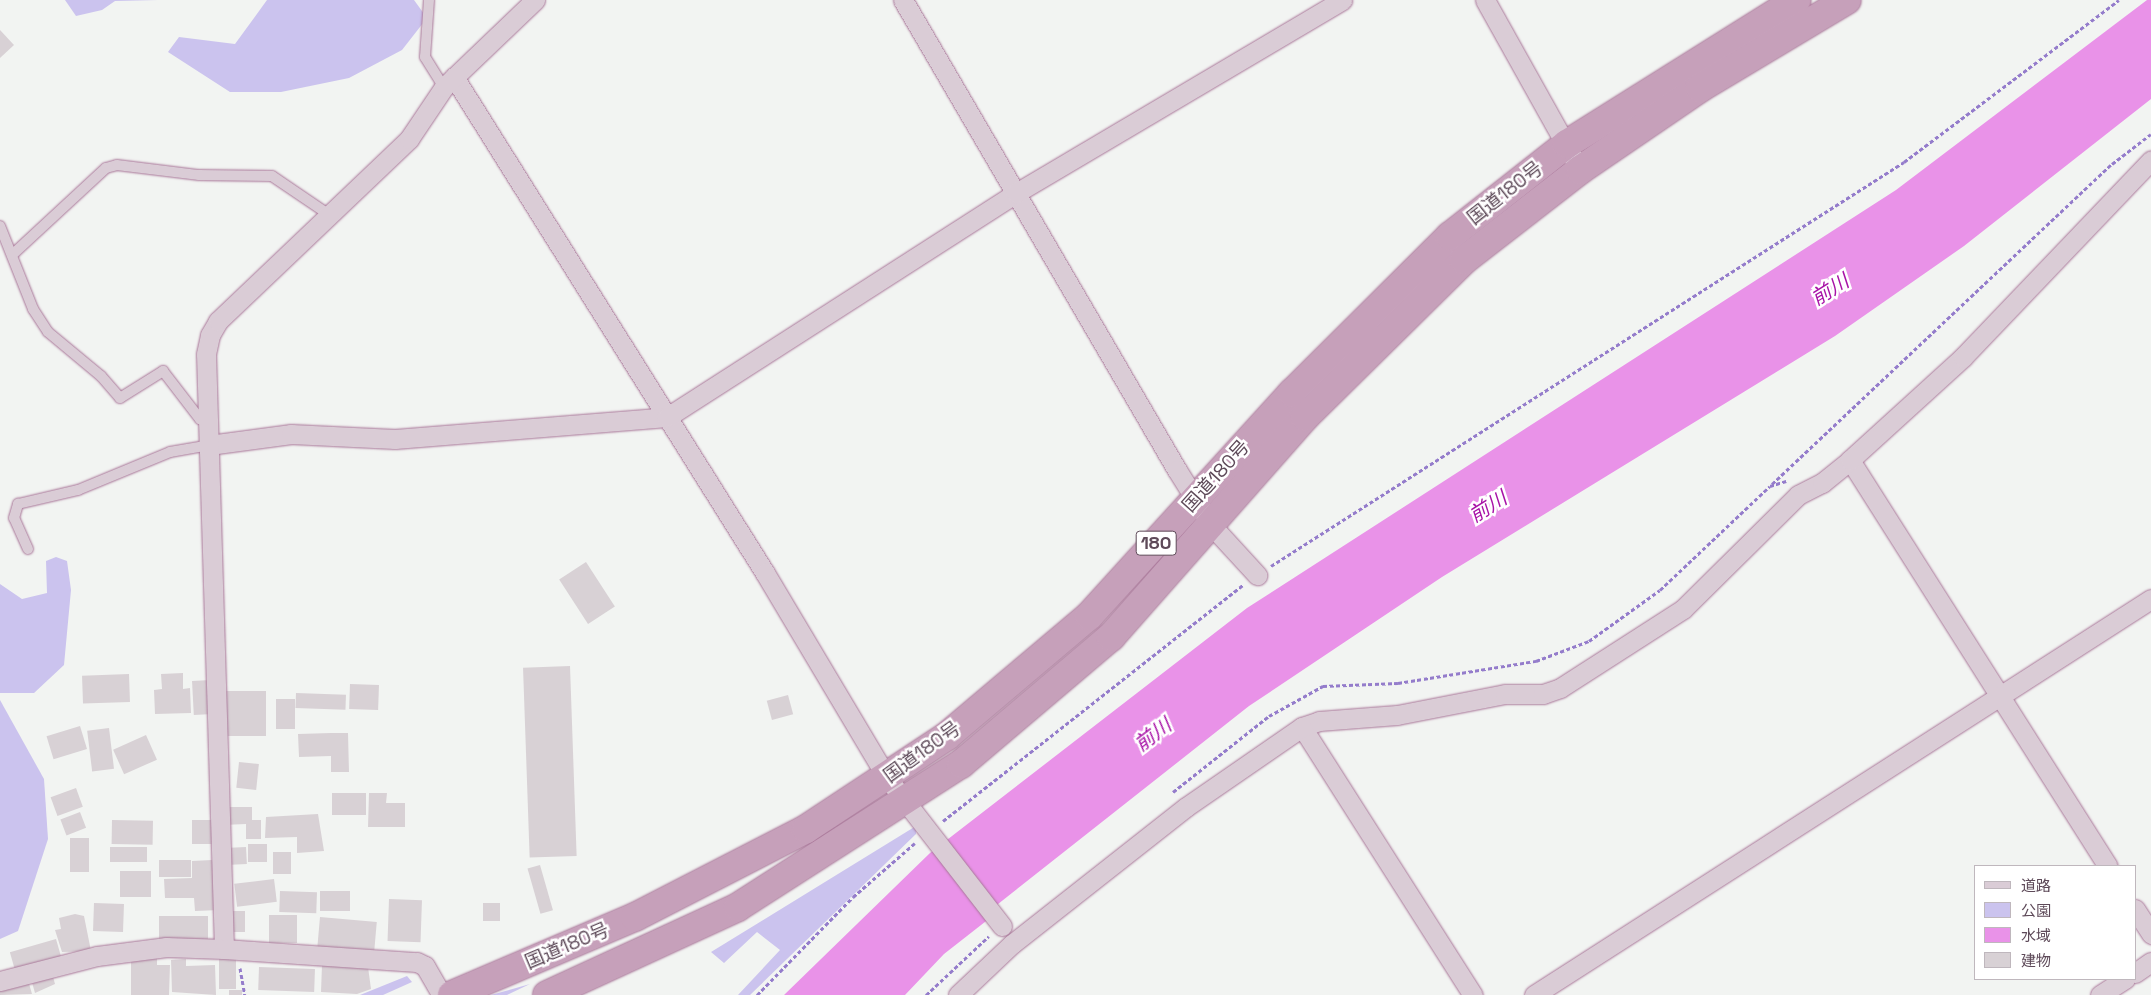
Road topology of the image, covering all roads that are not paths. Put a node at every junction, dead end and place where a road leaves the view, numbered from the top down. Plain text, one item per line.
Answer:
1 (429, 0) edge
2 (535, 0) edge
3 (903, 0) edge
4 (1342, 0) edge
5 (1485, 0) edge
6 (1797, 0) edge
7 (1847, 0) edge
8 (449, 82) junction
9 (1567, 144) junction
10 (2151, 160) edge
11 (1580, 170) junction
12 (1016, 194) junction
13 (331, 216) junction
14 (0, 226) edge
15 (12, 255) junction
16 (667, 417) junction
17 (208, 422) junction
18 (209, 445) junction
19 (1850, 460) junction
20 (1198, 497) junction
21 (1212, 526) junction
22 (28, 549) dead end
23 (1257, 575) road end
24 (2151, 599) edge
25 (2000, 695) junction
26 (1302, 727) junction
27 (888, 779) junction
28 (904, 803) junction
29 (2107, 865) edge
30 (2136, 911) edge
31 (1000, 924) road end
32 (2151, 934) edge
33 (231, 949) junction
34 (2151, 962) edge
35 (2136, 972) edge
36 (2123, 980) edge
37 (0, 981) edge
38 (442, 995) edge
39 (452, 995) edge
40 (547, 995) edge
41 (958, 995) edge
42 (1473, 995) edge
43 (1534, 995) edge
44 (2100, 995) edge

1 - 8 lane
2 - 8 street
3 - 12 street
4 - 12 street
5 - 9 street
6 - 9 highway, 国道180号 / 180
7 - 11 highway, 国道180号 / 180
8 - 13 street
8 - 16 street
9 - 11 street
9 - 20 highway, 国道180号 / 180
10 - 19 street
11 - 21 highway, 国道180号 / 180
12 - 16 street
12 - 20 street
13 - 15 lane
13 - 17 street
14 - 15 lane
15 - 17 lane
16 - 18 street
16 - 27 street
17 - 18 street
18 - 22 lane
18 - 33 street
19 - 25 street
19 - 26 street
20 - 21 street
20 - 27 highway, 国道180号 / 180
21 - 23 street
21 - 28 highway, 国道180号 / 180
24 - 25 street
25 - 29 street
25 - 43 street
26 - 41 street
26 - 42 street
27 - 28 street
27 - 39 highway, 国道180号 / 180
28 - 31 street
28 - 40 highway, 国道180号 / 180
30 - 32 street
33 - 37 street
33 - 38 street
34 - 35 street
36 - 44 street

